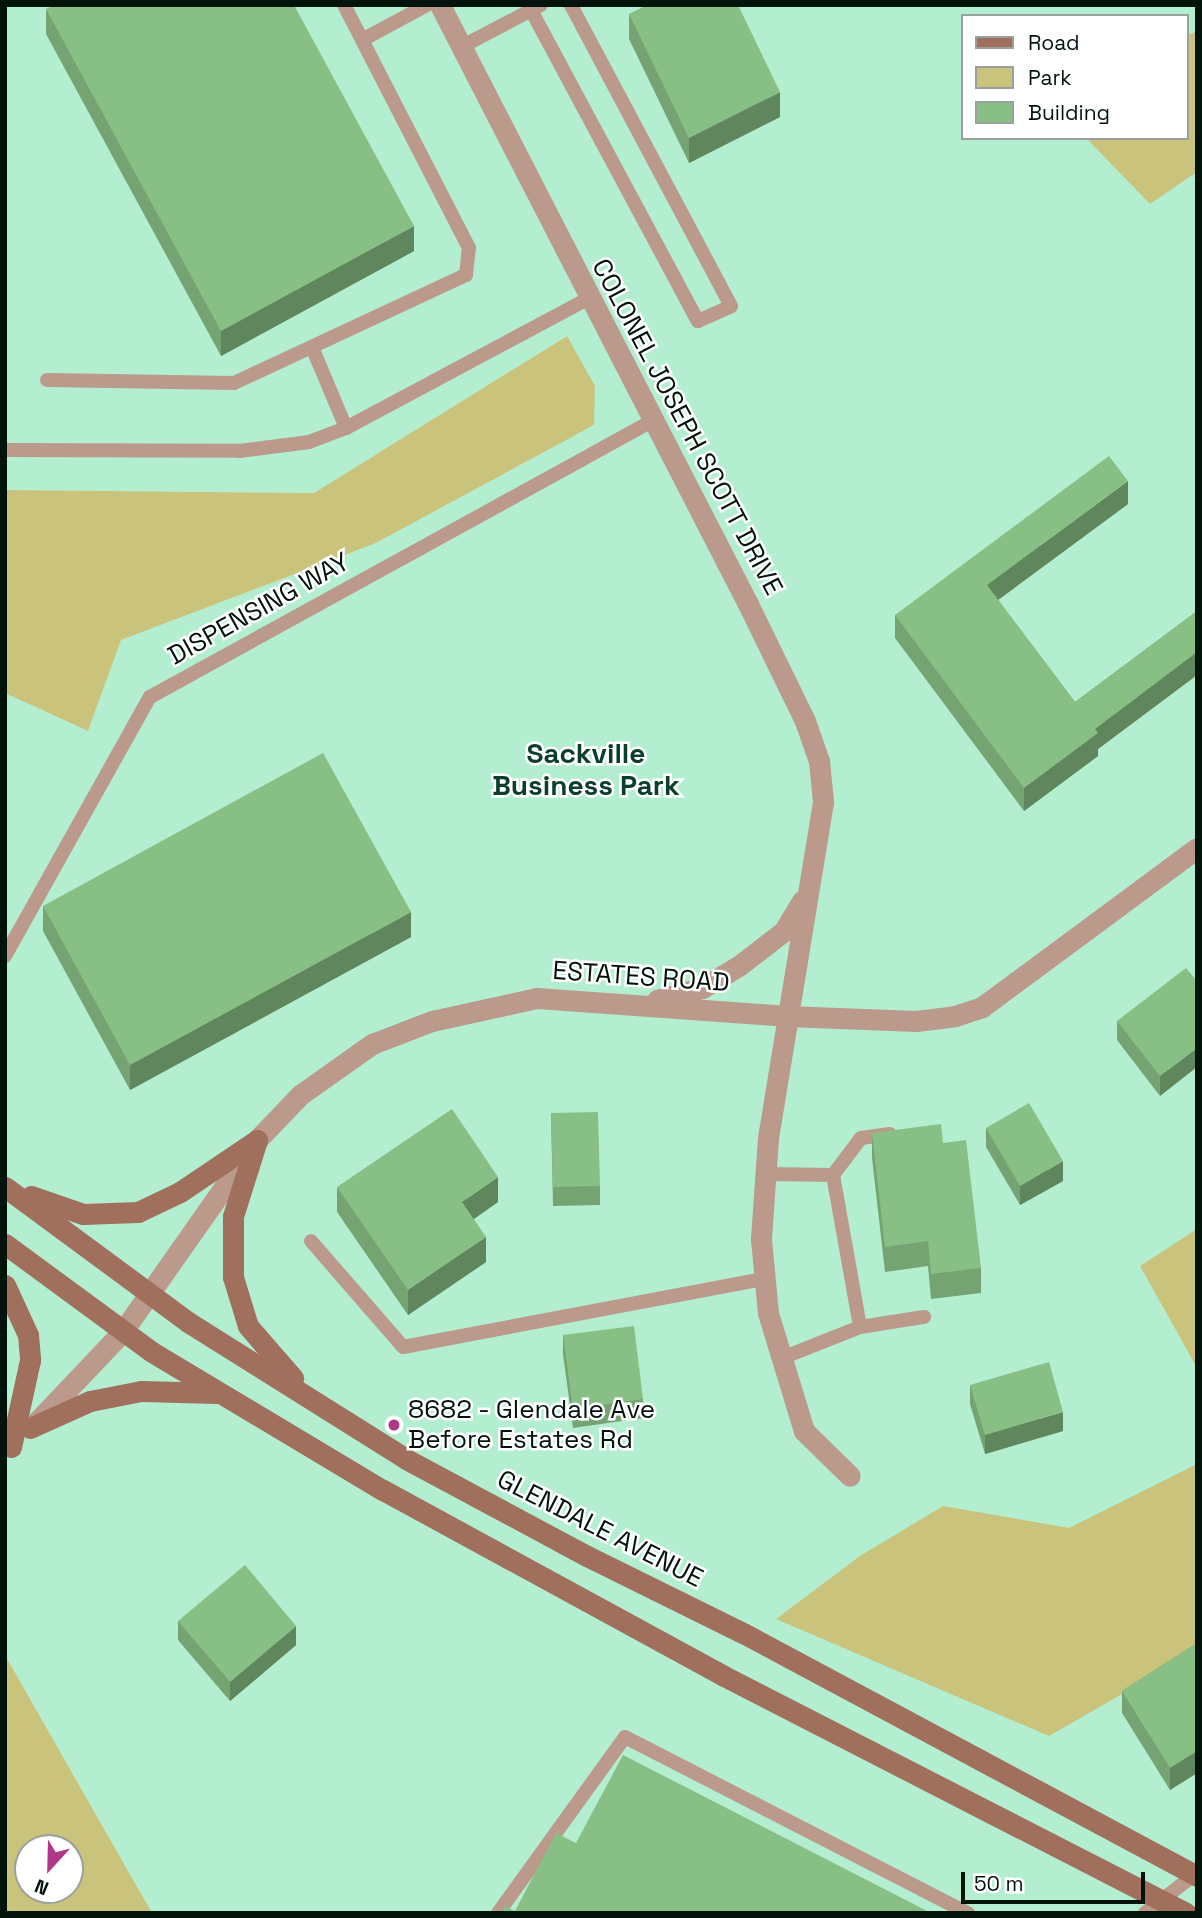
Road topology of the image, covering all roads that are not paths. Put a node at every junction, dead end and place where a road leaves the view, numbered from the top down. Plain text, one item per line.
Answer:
1 (344, 5) edge
2 (427, 5) edge
3 (440, 5) edge
4 (572, 5) edge
5 (536, 8) edge
6 (362, 40) junction
7 (461, 47) junction
8 (588, 299) junction
9 (312, 347) junction
10 (47, 380) dead end
11 (652, 421) junction
12 (346, 428) junction
13 (5, 450) edge
14 (1197, 848) edge
15 (808, 890) junction
16 (5, 956) edge
17 (636, 1004) junction
18 (787, 1016) junction
19 (902, 1133) edge
20 (257, 1140) junction
21 (765, 1174) junction
22 (833, 1175) junction
23 (5, 1186) edge
24 (311, 1241) dead end
25 (5, 1244) edge
26 (764, 1279) junction
27 (5, 1285) edge
28 (149, 1294) junction
29 (923, 1317) dead end
30 (860, 1327) junction
31 (123, 1331) junction
32 (782, 1358) junction
33 (217, 1393) junction
34 (322, 1405) junction
35 (30, 1428) junction
36 (8, 1450) edge
37 (850, 1476) dead end
38 (1195, 1876) edge
39 (1155, 1908) edge
40 (498, 1913) edge
41 (968, 1913) edge
42 (1186, 1913) edge

1 - 6 lane
2 - 6 lane
3 - 7 street, COLONEL JOSEPH SCOTT DRIVE
4 - 5 lane
5 - 7 lane
6 - 9 lane
7 - 8 street, COLONEL JOSEPH SCOTT DRIVE
8 - 11 street, COLONEL JOSEPH SCOTT DRIVE
8 - 12 lane
9 - 10 lane
9 - 12 lane
11 - 15 street, COLONEL JOSEPH SCOTT DRIVE
11 - 16 lane, DISPENSING WAY
12 - 13 lane
14 - 18 street, ESTATES ROAD
15 - 17 street, COLONEL JOSEPH SCOTT DRIVE
15 - 18 street, COLONEL JOSEPH SCOTT DRIVE
17 - 18 street, ESTATES ROAD
17 - 20 street, ESTATES ROAD
18 - 21 street, COLONEL JOSEPH SCOTT DRIVE
19 - 22 lane
20 - 23 main road
20 - 28 street, ESTATES ROAD
20 - 34 main road
21 - 22 lane
21 - 26 street, COLONEL JOSEPH SCOTT DRIVE
22 - 30 lane
23 - 28 main road, GLENDALE AVENUE
24 - 26 lane
25 - 31 main road
26 - 32 street, COLONEL JOSEPH SCOTT DRIVE
27 - 36 main road
28 - 31 street, ESTATES ROAD
28 - 34 main road, GLENDALE AVENUE
29 - 30 lane
30 - 32 lane
31 - 33 main road
31 - 35 street, ESTATES ROAD
32 - 37 street, COLONEL JOSEPH SCOTT DRIVE
33 - 35 main road
33 - 39 main road
34 - 38 main road, GLENDALE AVENUE
35 - 36 street, ESTATES ROAD
38 - 39 lane
39 - 42 main road
40 - 41 lane

